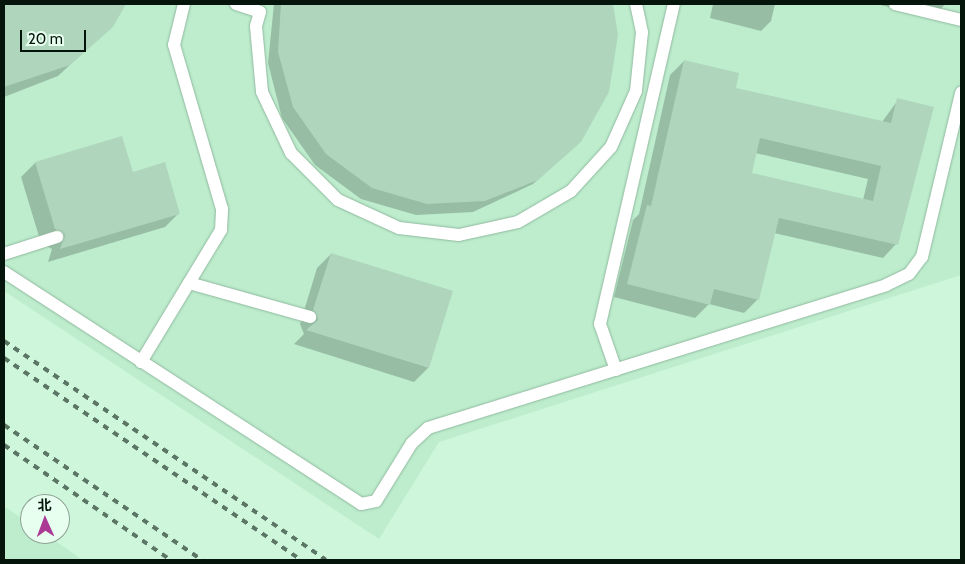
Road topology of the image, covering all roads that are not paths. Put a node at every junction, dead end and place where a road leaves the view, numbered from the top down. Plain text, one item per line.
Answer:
1 (184, 4) edge
2 (236, 4) edge
3 (636, 4) edge
4 (674, 4) edge
5 (895, 4) edge
6 (961, 20) edge
7 (961, 93) edge
8 (57, 237) dead end
9 (4, 254) edge
10 (4, 272) edge
11 (189, 283) junction
12 (310, 317) dead end
13 (141, 362) junction
14 (616, 370) junction

1 - 11 lane
2 - 3 lane
4 - 14 lane
5 - 6 lane
7 - 14 lane
8 - 9 lane
10 - 13 lane
11 - 12 lane
11 - 13 lane
13 - 14 lane

